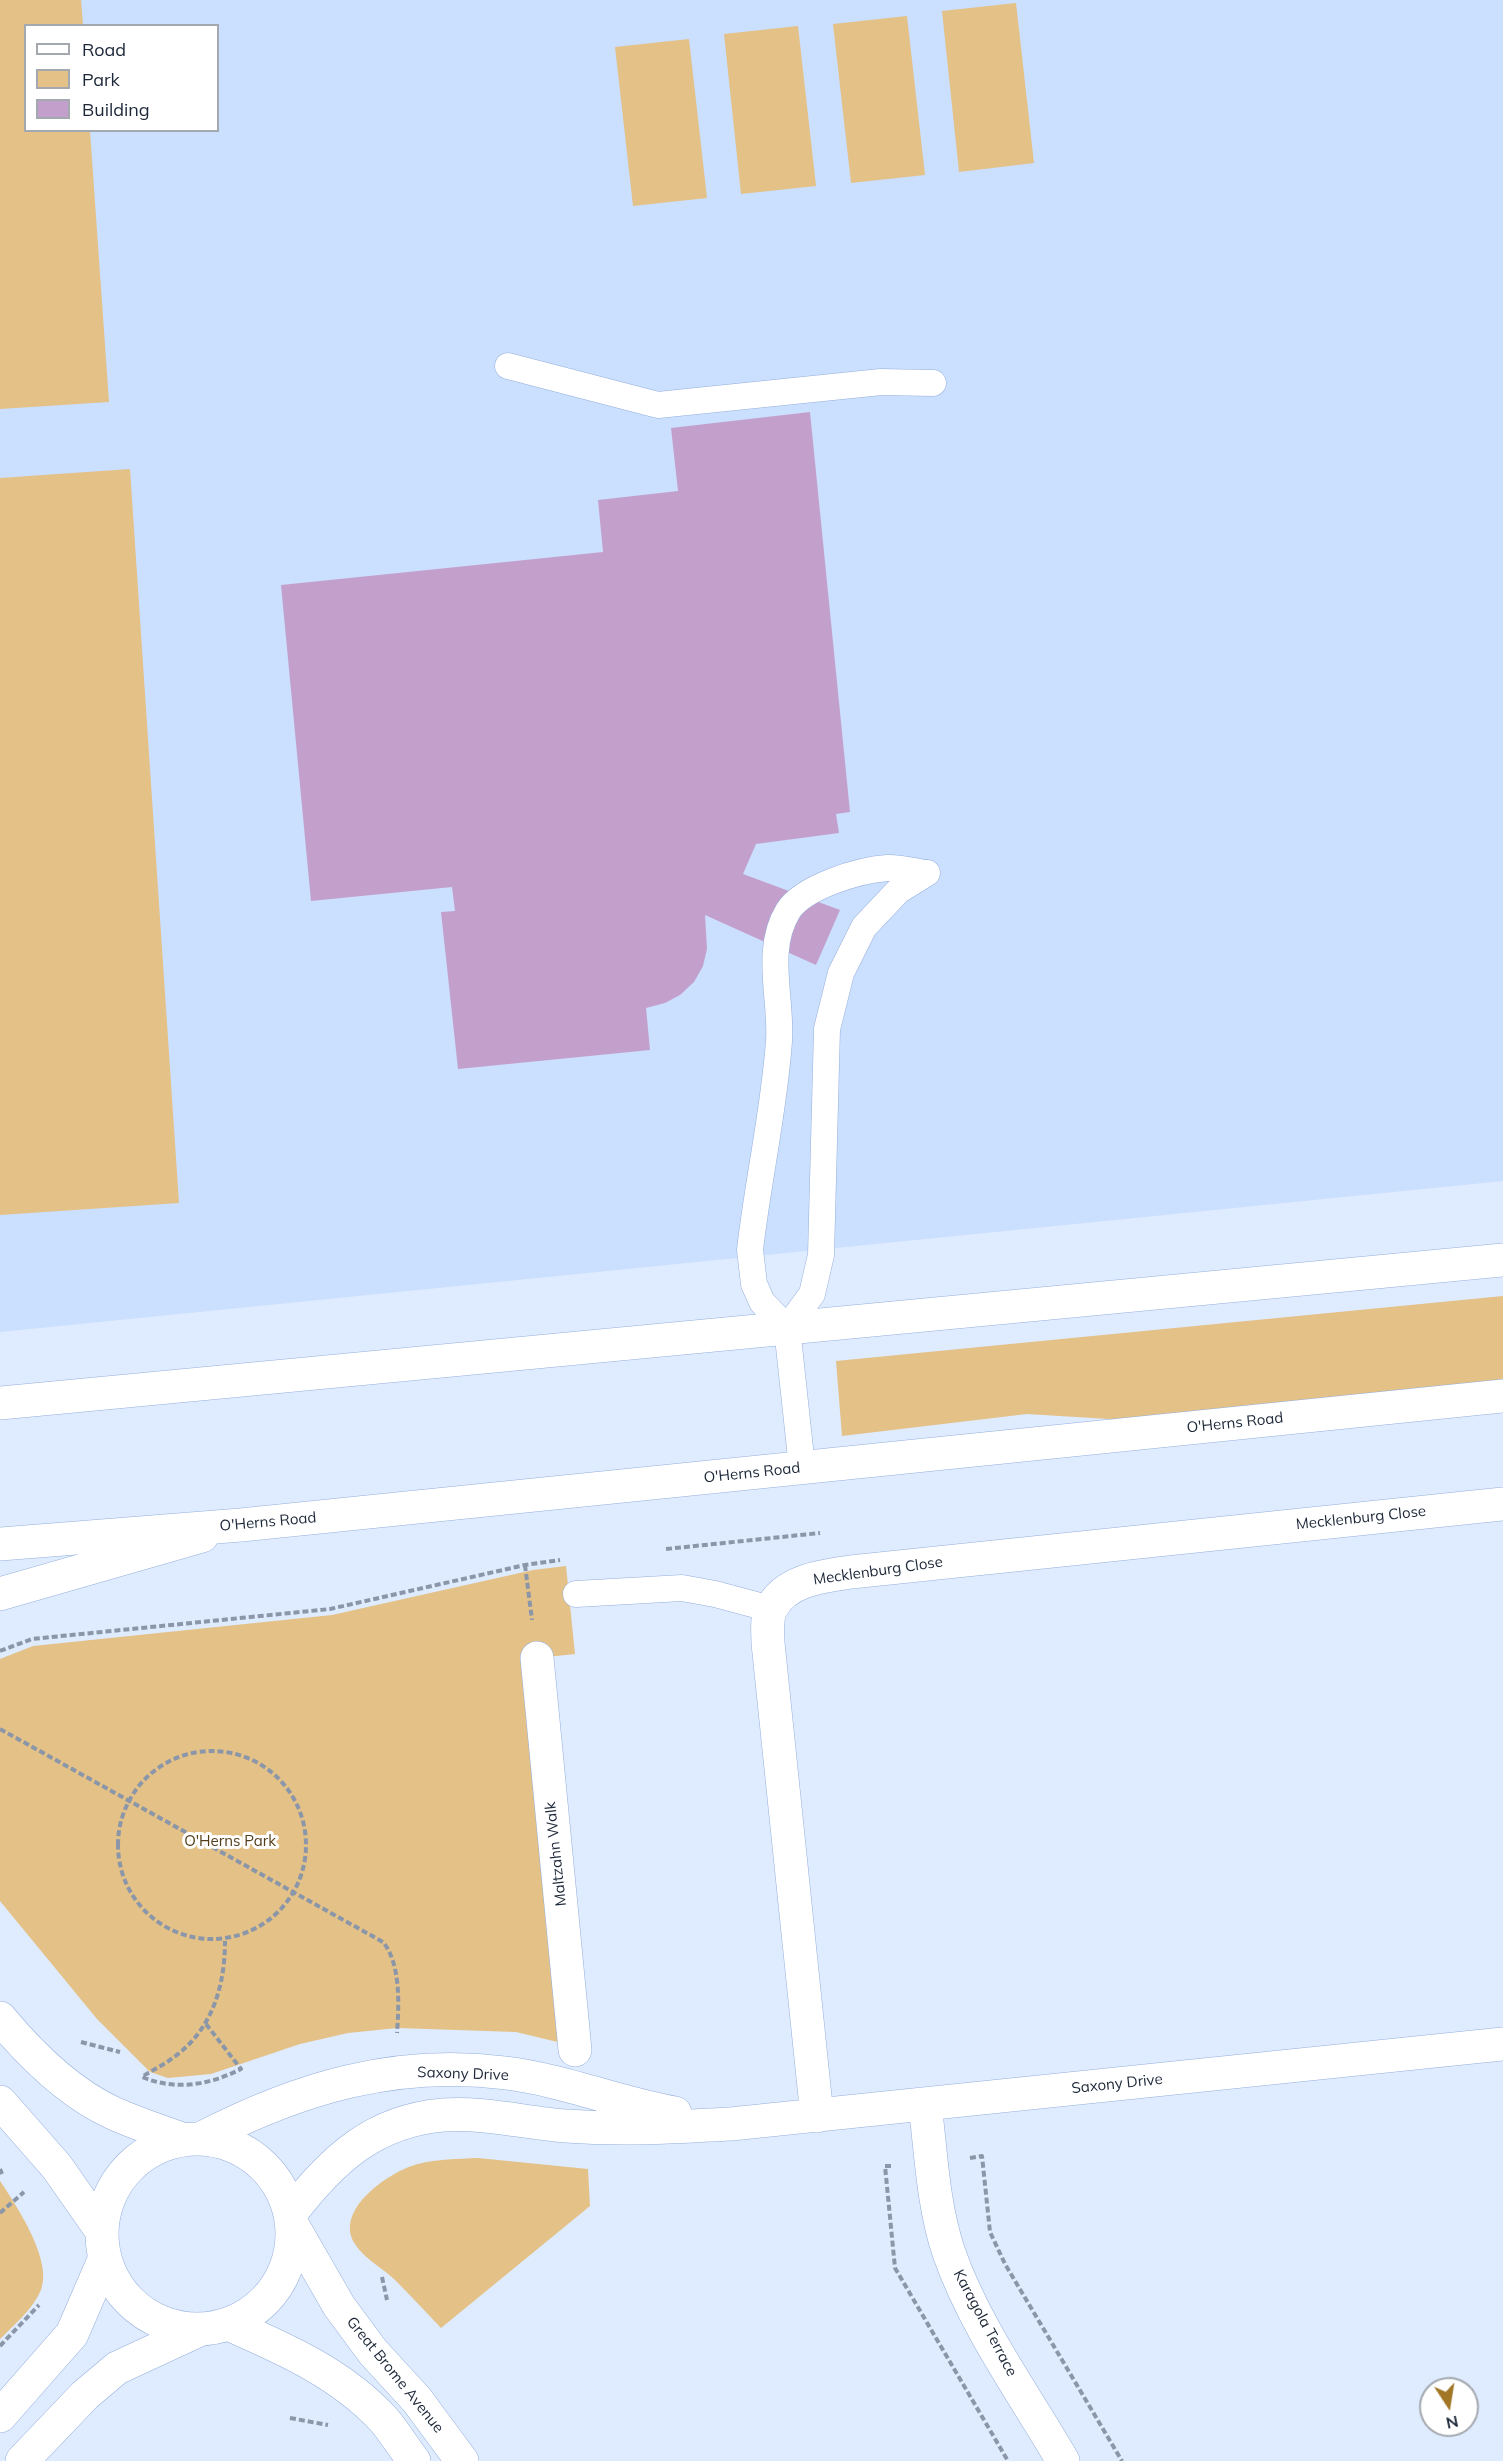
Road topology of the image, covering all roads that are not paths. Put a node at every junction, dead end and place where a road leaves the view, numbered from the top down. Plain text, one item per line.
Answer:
1 (508, 366) dead end
2 (933, 383) dead end
3 (1503, 1260) edge
4 (787, 1328) junction
5 (1503, 1396) edge
6 (0, 1403) edge
7 (802, 1467) junction
8 (1503, 1504) edge
9 (241, 1525) junction
10 (0, 1544) edge
11 (0, 1594) edge
12 (576, 1594) dead end
13 (771, 1610) junction
14 (537, 1658) road end
15 (0, 2018) edge
16 (1503, 2044) edge
17 (575, 2050) dead end
18 (0, 2102) edge
19 (925, 2104) junction
20 (817, 2116) junction
21 (731, 2124) junction
22 (192, 2139) junction
23 (292, 2219) junction
24 (103, 2245) junction
25 (214, 2327) junction
26 (0, 2416) edge
27 (22, 2461) edge
28 (414, 2461) edge
29 (462, 2461) edge
30 (1063, 2461) edge

1 - 2 lane
3 - 4 street
4 - 4 lane
4 - 6 street
4 - 7 lane
5 - 7 street, O'Herns Road
7 - 9 street, O'Herns Road
8 - 13 street, Mecklenburg Close
9 - 10 street, O'Herns Road
9 - 11 street
12 - 13 lane
13 - 20 street
14 - 17 street, Maltzahn Walk
15 - 22 street
16 - 19 street, Saxony Drive
18 - 24 street
19 - 20 street, Saxony Drive
19 - 30 street, Karagola Terrace
20 - 21 street, Saxony Drive
21 - 22 street, Saxony Drive
21 - 23 street, Saxony Drive
22 - 23 street
22 - 24 street
23 - 25 street
23 - 29 street, Great Brome Avenue
24 - 25 street
24 - 26 street
25 - 27 street
25 - 28 street

